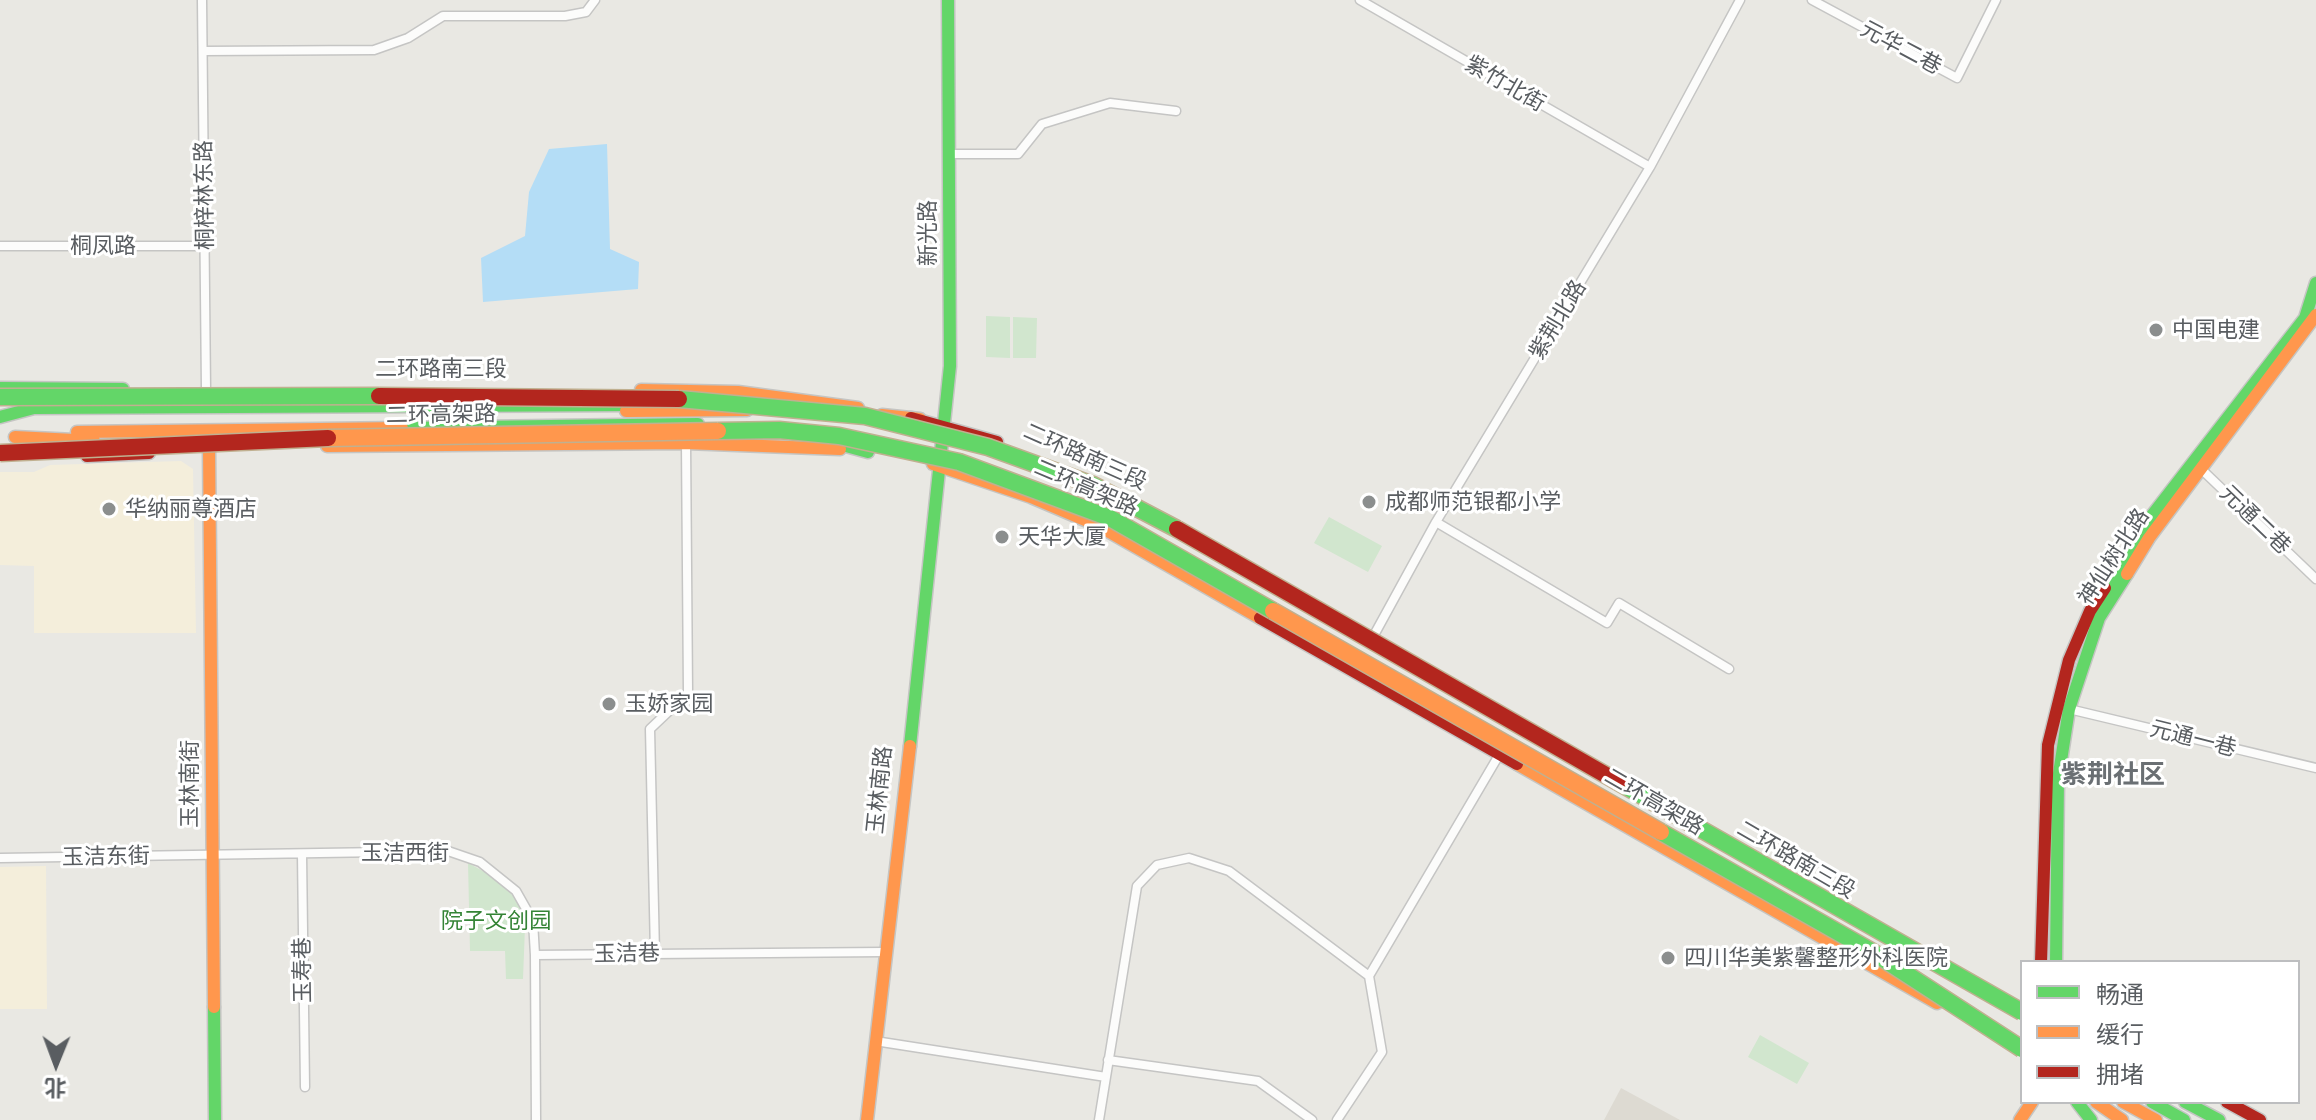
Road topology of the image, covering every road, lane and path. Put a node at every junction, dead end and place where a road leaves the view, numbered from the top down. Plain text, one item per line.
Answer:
1 (202, 0) edge
2 (595, 0) edge
3 (948, 0) edge
4 (1360, 0) edge
5 (1740, 0) edge
6 (1812, 0) edge
7 (1996, 0) edge
8 (203, 51) junction
9 (1176, 111) dead end
10 (950, 154) junction
11 (1650, 167) junction
12 (0, 246) edge
13 (206, 246) junction
14 (2316, 283) edge
15 (2313, 320) edge
16 (0, 388) edge
17 (144, 389) junction
18 (206, 389) junction
19 (364, 391) junction
20 (0, 397) edge
21 (432, 405) junction
22 (93, 408) junction
23 (796, 409) junction
24 (0, 418) edge
25 (920, 419) junction
26 (260, 423) junction
27 (946, 426) junction
28 (779, 430) junction
29 (8, 437) edge
30 (58, 441) junction
31 (686, 443) junction
32 (209, 447) junction
33 (868, 452) junction
34 (0, 456) edge
35 (101, 456) junction
36 (2198, 465) junction
37 (942, 466) junction
38 (1436, 522) junction
39 (2316, 579) edge
40 (1373, 637) junction
41 (1729, 669) dead end
42 (2069, 709) junction
43 (1499, 755) junction
44 (2316, 768) edge
45 (1699, 828) junction
46 (302, 854) junction
47 (213, 856) junction
48 (0, 858) edge
49 (884, 952) junction
50 (655, 954) junction
51 (535, 955) junction
52 (2041, 960) edge
53 (2056, 960) edge
54 (1369, 976) junction
55 (2020, 1013) edge
56 (875, 1041) junction
57 (2020, 1048) edge
58 (2020, 1048) edge
59 (1108, 1060) junction
60 (1106, 1077) junction
61 (305, 1087) dead end
62 (2079, 1104) edge
63 (2099, 1104) edge
64 (2127, 1104) edge
65 (2156, 1104) edge
66 (2189, 1104) edge
67 (2231, 1104) edge
68 (215, 1120) edge
69 (536, 1120) edge
70 (867, 1120) edge
71 (1099, 1120) edge
72 (1312, 1120) edge
73 (1337, 1120) edge
74 (2091, 1120) edge
75 (2122, 1120) edge
76 (2156, 1120) edge
77 (2184, 1120) edge
78 (2219, 1120) edge
79 (2260, 1120) edge

1 - 8 street, 桐梓林东路
2 - 8 street
3 - 10 main road, 新光路
4 - 11 street, 紫竹北街
5 - 11 street, 紫荆北路
6 - 7 street, 元华二巷
8 - 13 street, 桐梓林东路
9 - 10 street
10 - 27 main road, 新光路
11 - 38 street, 紫荆北路
12 - 13 street, 桐凤路
13 - 18 street, 桐梓林东路
14 - 15 main road, 神仙树北路
15 - 36 main road, 神仙树北路
16 - 17 main road, 二环路南三段
17 - 18 main road, 二环路南三段
17 - 22 main road
18 - 19 main road, 二环路南三段
19 - 21 main road
19 - 25 main road, 二环路南三段
20 - 23 main road, 二环高架路, bridge
21 - 22 main road
21 - 25 main road
22 - 24 main road
23 - 26 main road, bridge
23 - 45 main road, 二环高架路, bridge
24 - 26 main road
25 - 27 main road, 二环路南三段
26 - 28 main road, bridge
26 - 29 main road
27 - 37 main road, 新光路
27 - 40 main road, 二环路南三段
28 - 34 main road, 二环高架路, bridge
28 - 57 main road, 二环高架路, bridge
29 - 30 main road
30 - 33 main road
30 - 35 main road
31 - 32 main road
31 - 33 main road
31 - 50 street
32 - 35 main road
32 - 47 main road, 玉林南街
33 - 37 main road
34 - 35 main road
36 - 39 street, 元通二巷
36 - 42 main road, 神仙树北路
36 - 52 main road
37 - 43 main road
37 - 49 main road, 玉林南路
38 - 40 street, 紫荆北路
38 - 41 street
40 - 45 main road, 二环路南三段
42 - 44 street, 元通一巷
42 - 53 main road, 神仙树北路
43 - 54 street
43 - 58 main road
45 - 55 main road, 二环高架路, bridge
46 - 47 street, 玉洁西街
46 - 51 street, 玉洁西街
46 - 61 street, 玉寿巷
47 - 48 street, 玉洁东街
47 - 68 main road, 玉林南街
49 - 50 street, 玉洁巷
49 - 56 main road, 玉林南路
50 - 51 street, 玉洁巷
51 - 69 street
54 - 59 street
54 - 73 street
56 - 60 street
56 - 70 main road, 玉林南路
59 - 60 street
59 - 72 street
60 - 71 street
62 - 74 main road
63 - 75 main road
64 - 76 main road
65 - 77 main road
66 - 78 main road
67 - 79 main road

